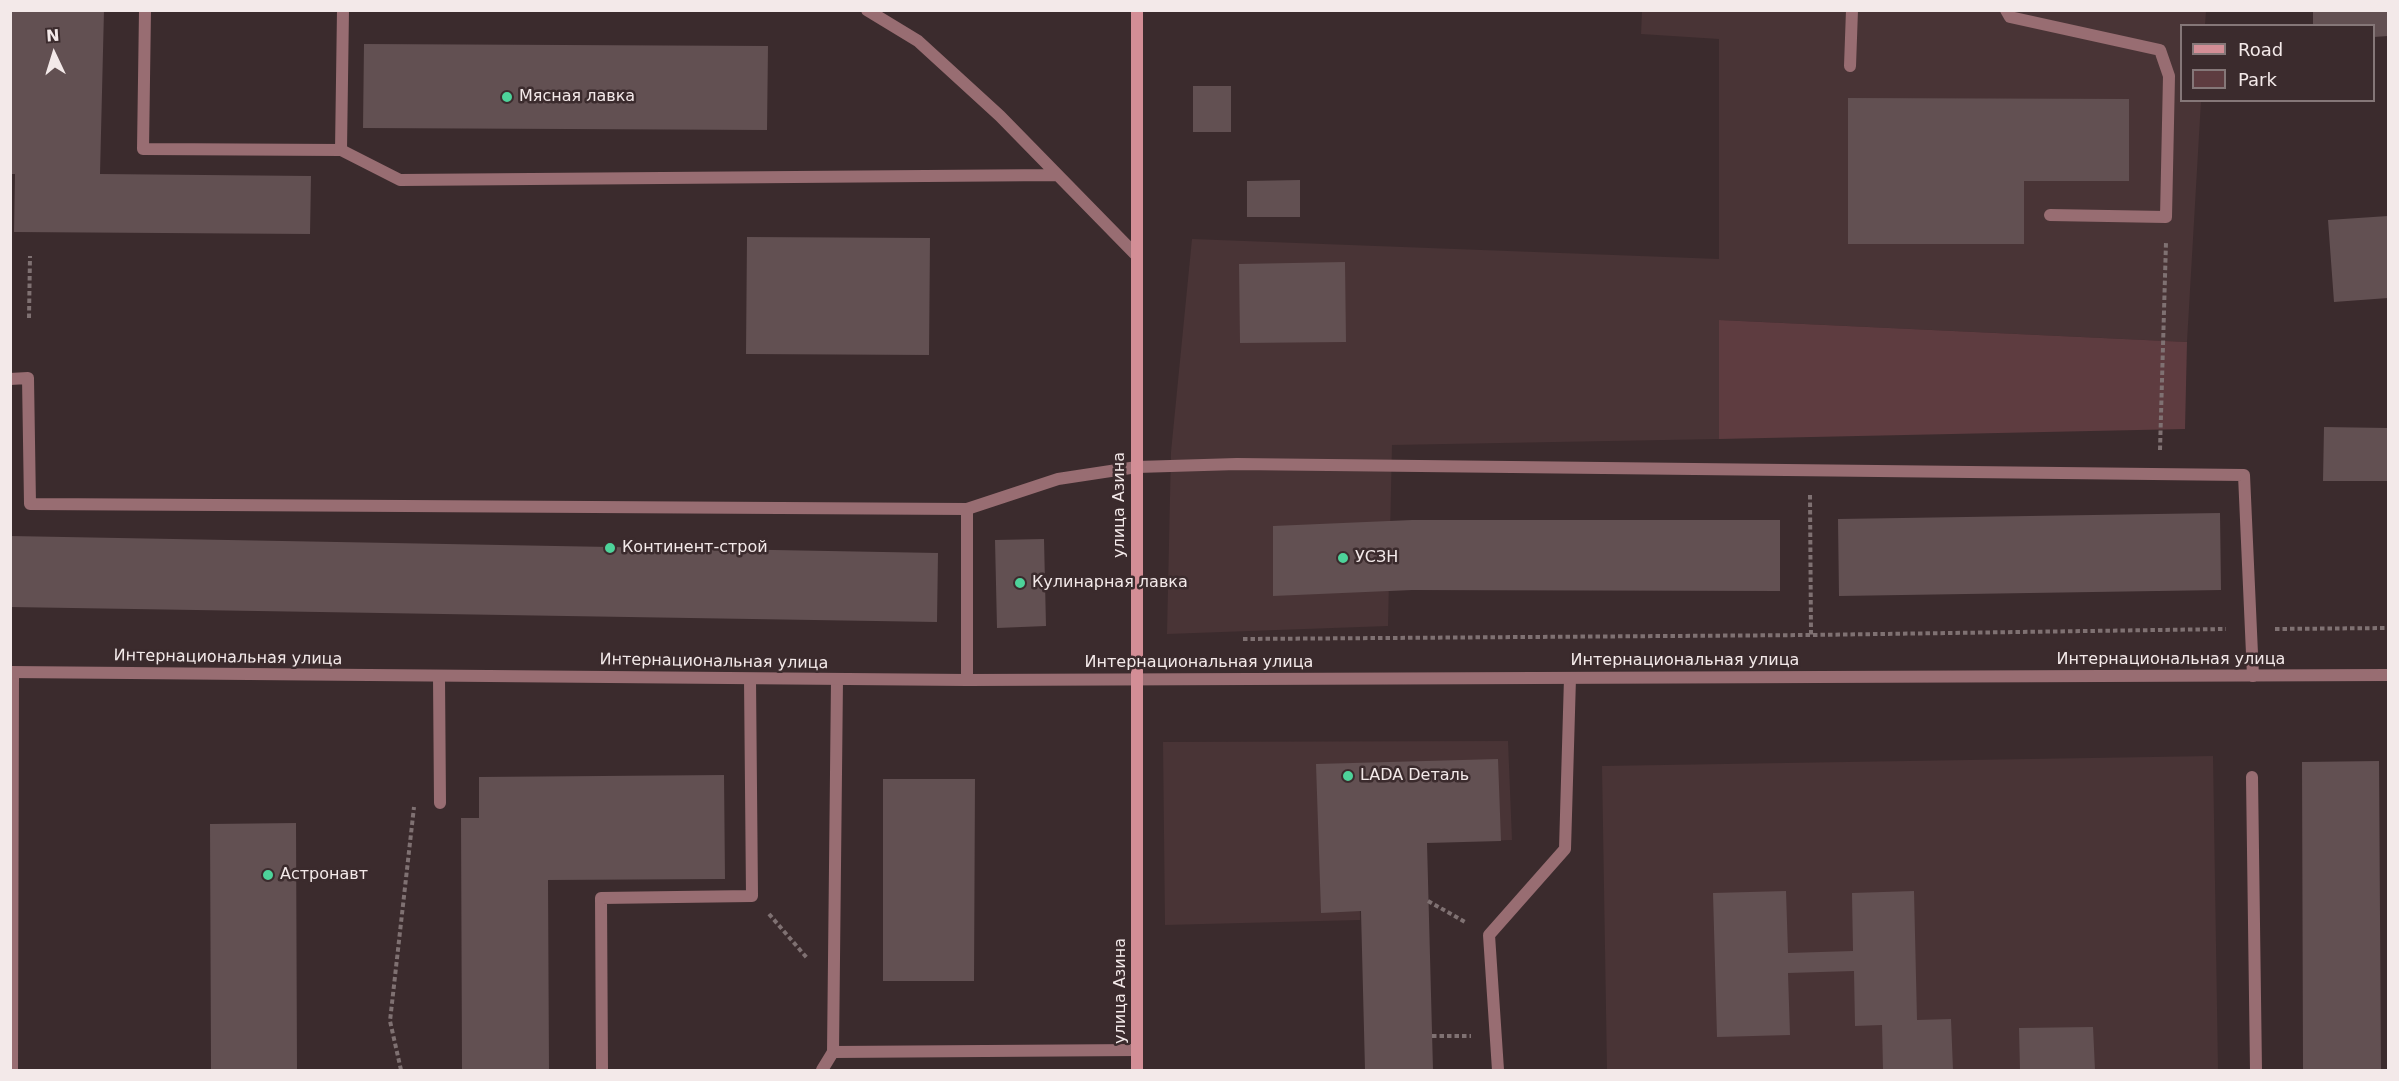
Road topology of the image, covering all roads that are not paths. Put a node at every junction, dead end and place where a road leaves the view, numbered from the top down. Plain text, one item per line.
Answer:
1 (145, 10) edge
2 (344, 10) edge
3 (867, 10) edge
4 (1137, 10) edge
5 (1852, 10) edge
6 (2006, 10) edge
7 (1850, 66) dead end
8 (341, 150) junction
9 (1058, 175) junction
10 (2050, 215) dead end
11 (1137, 256) junction
12 (10, 379) edge
13 (1137, 467) junction
14 (967, 509) junction
15 (12, 672) edge
16 (2388, 675) edge
17 (2253, 676) junction
18 (439, 677) junction
19 (1570, 678) junction
20 (750, 679) junction
21 (837, 680) junction
22 (967, 680) junction
23 (1137, 680) junction
24 (2252, 777) dead end
25 (440, 803) dead end
26 (1137, 1050) junction
27 (833, 1052) junction
28 (12, 1071) edge
29 (602, 1071) edge
30 (822, 1071) edge
31 (1137, 1071) edge
32 (1498, 1071) edge
33 (2256, 1071) edge

1 - 8 street
2 - 8 street
3 - 9 street
4 - 11 main road, улица Азина
5 - 7 street
6 - 10 street
8 - 9 street
9 - 11 street
11 - 13 main road, улица Азина
12 - 14 street
13 - 14 street
13 - 17 street
13 - 23 main road, улица Азина
14 - 22 street
15 - 18 street, Интернациональная улица
15 - 28 street
16 - 17 street, Интернациональная улица
17 - 19 street, Интернациональная улица
18 - 20 street, Интернациональная улица
18 - 25 street
19 - 23 street, Интернациональная улица
19 - 32 street
20 - 21 street, Интернациональная улица
20 - 29 street
21 - 22 street, Интернациональная улица
21 - 27 street
22 - 23 street, Интернациональная улица
23 - 26 main road, улица Азина
24 - 33 street
26 - 27 street
26 - 31 main road, улица Азина
27 - 30 street

